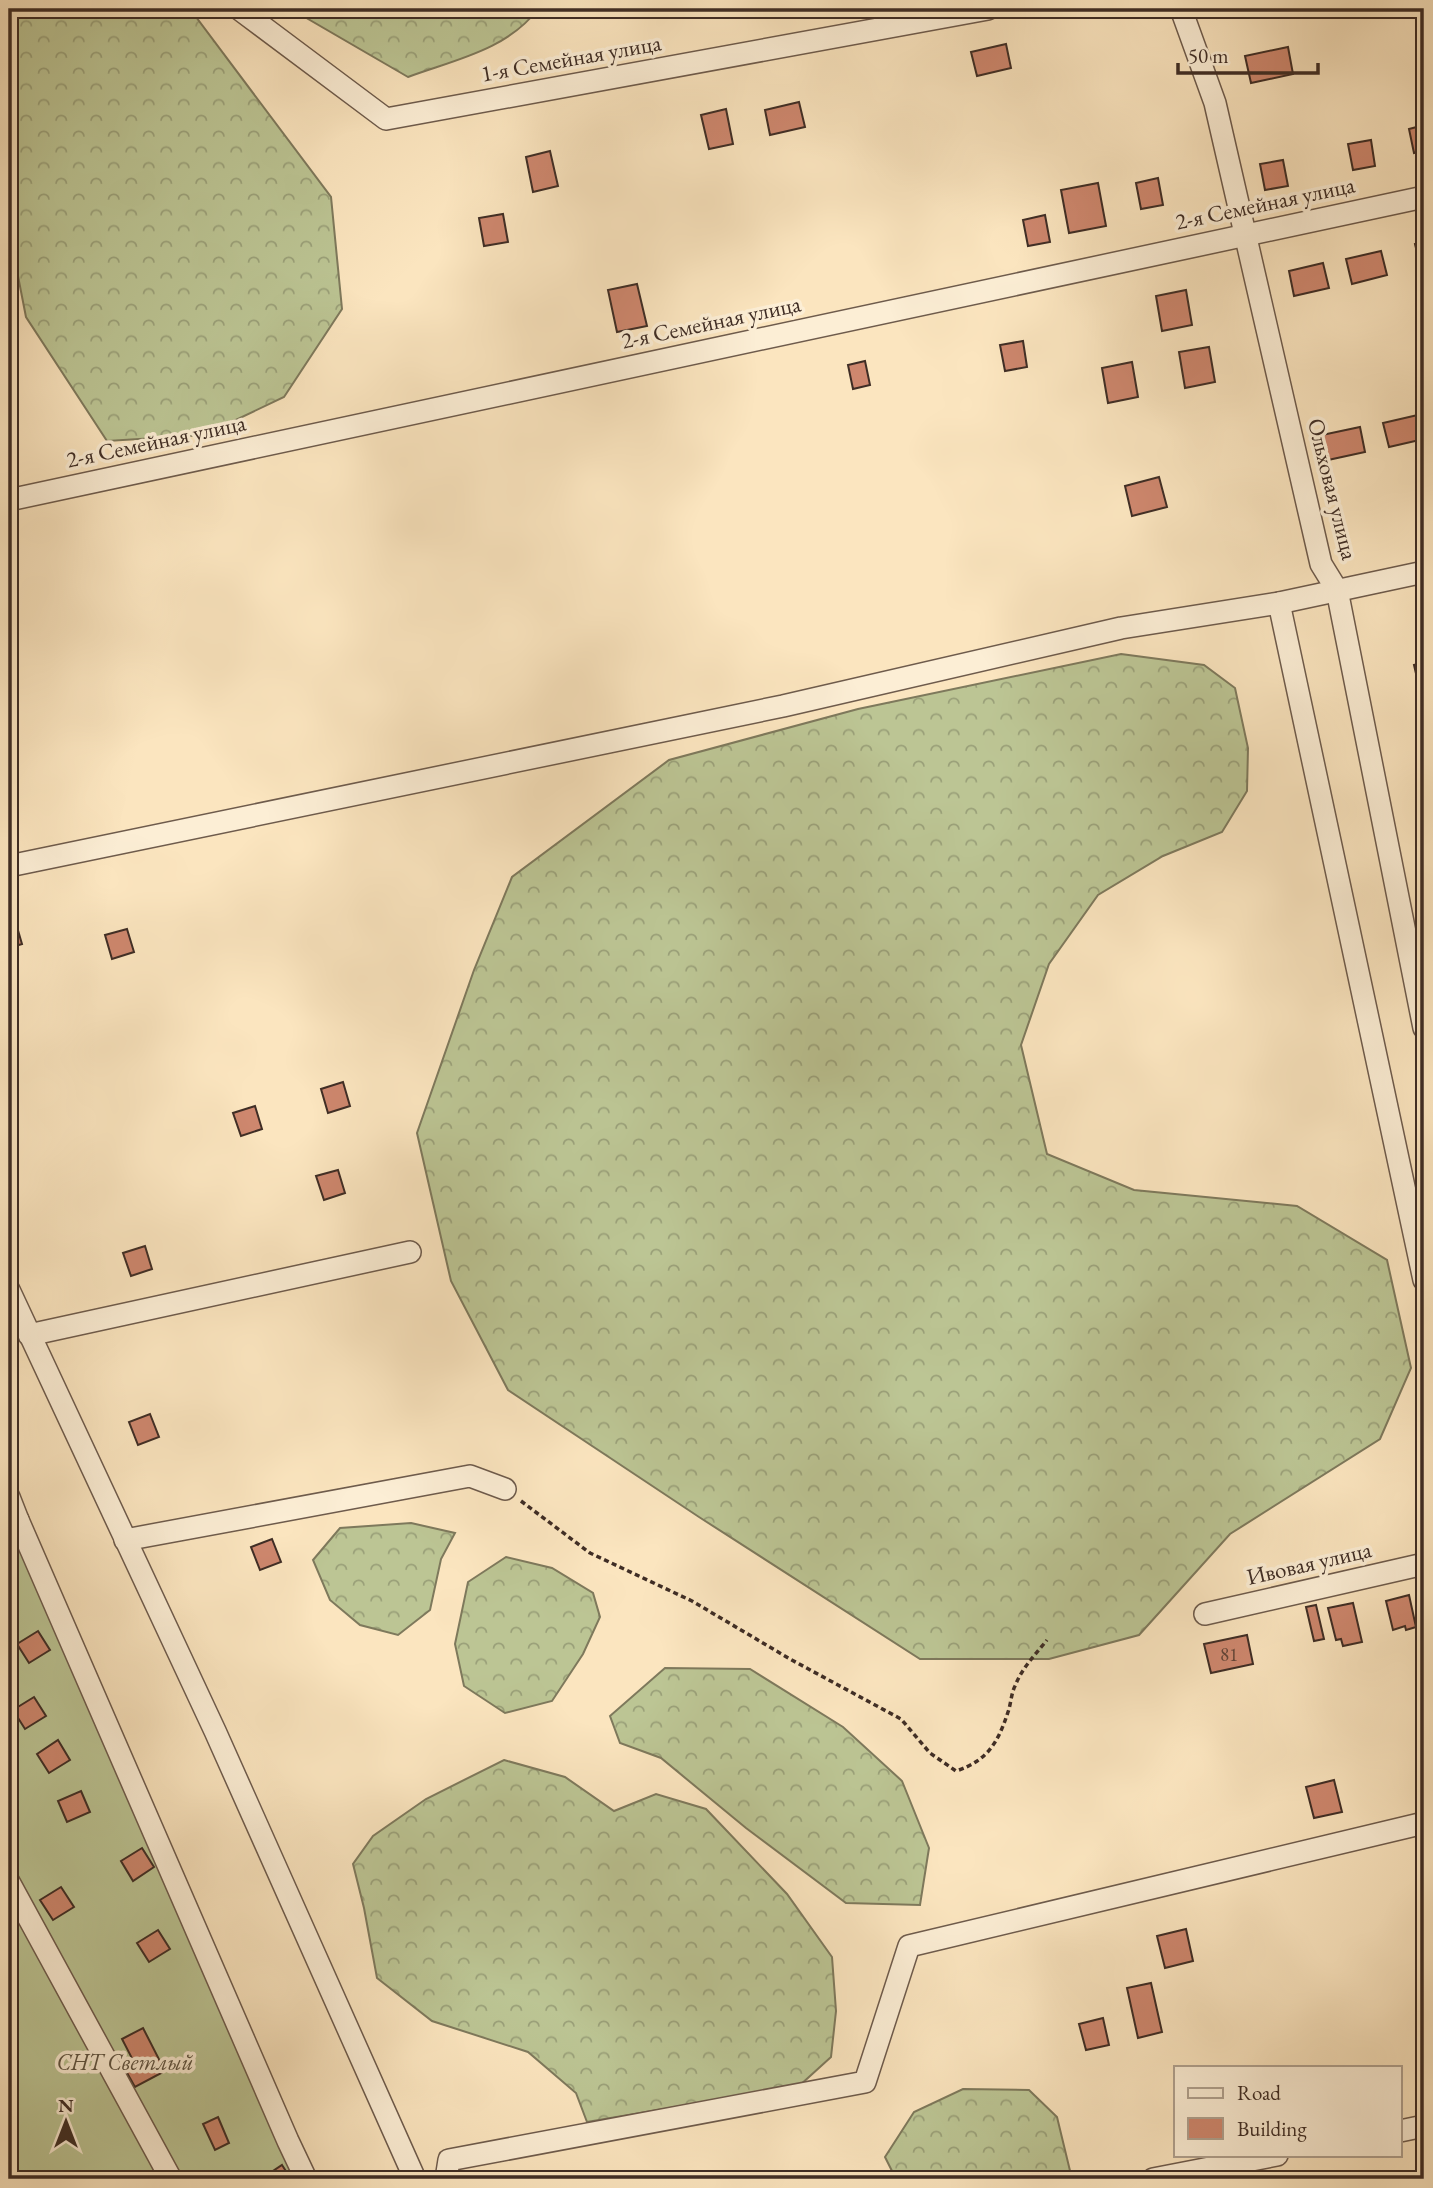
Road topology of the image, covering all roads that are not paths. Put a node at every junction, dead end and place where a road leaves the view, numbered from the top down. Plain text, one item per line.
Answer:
1 (239, 9) edge
2 (988, 9) edge
3 (1181, 9) edge
4 (1424, 197) edge
5 (1246, 234) junction
6 (9, 500) edge
7 (1424, 572) edge
8 (1337, 590) junction
9 (1279, 603) junction
10 (9, 866) edge
11 (1424, 1028) edge
12 (410, 1252) dead end
13 (1424, 1280) edge
14 (9, 1290) edge
15 (29, 1335) junction
16 (505, 1489) road end
17 (9, 1497) edge
18 (13, 1522) edge
19 (125, 1540) junction
20 (1424, 1564) edge
21 (1205, 1614) dead end
22 (1424, 1824) edge
23 (9, 1882) edge
24 (1424, 2126) edge
25 (1402, 2131) edge
26 (1272, 2156) edge
27 (171, 2179) edge
28 (306, 2179) edge
29 (415, 2179) edge
30 (446, 2179) edge
31 (1153, 2179) edge

1 - 2 street, 1-я Семейная улица
3 - 5 street, Ольховая улица
4 - 5 street, 2-я Семейная улица
5 - 6 street, 2-я Семейная улица
5 - 8 street, Ольховая улица
7 - 8 street
8 - 9 street
8 - 11 street, Ольховая улица
9 - 10 street
9 - 13 street
12 - 15 street
14 - 15 street
15 - 19 street
16 - 19 street
17 - 18 street
18 - 28 street
19 - 29 street
20 - 21 street, Ивовая улица
22 - 30 street
23 - 27 street
24 - 25 street
26 - 31 street

